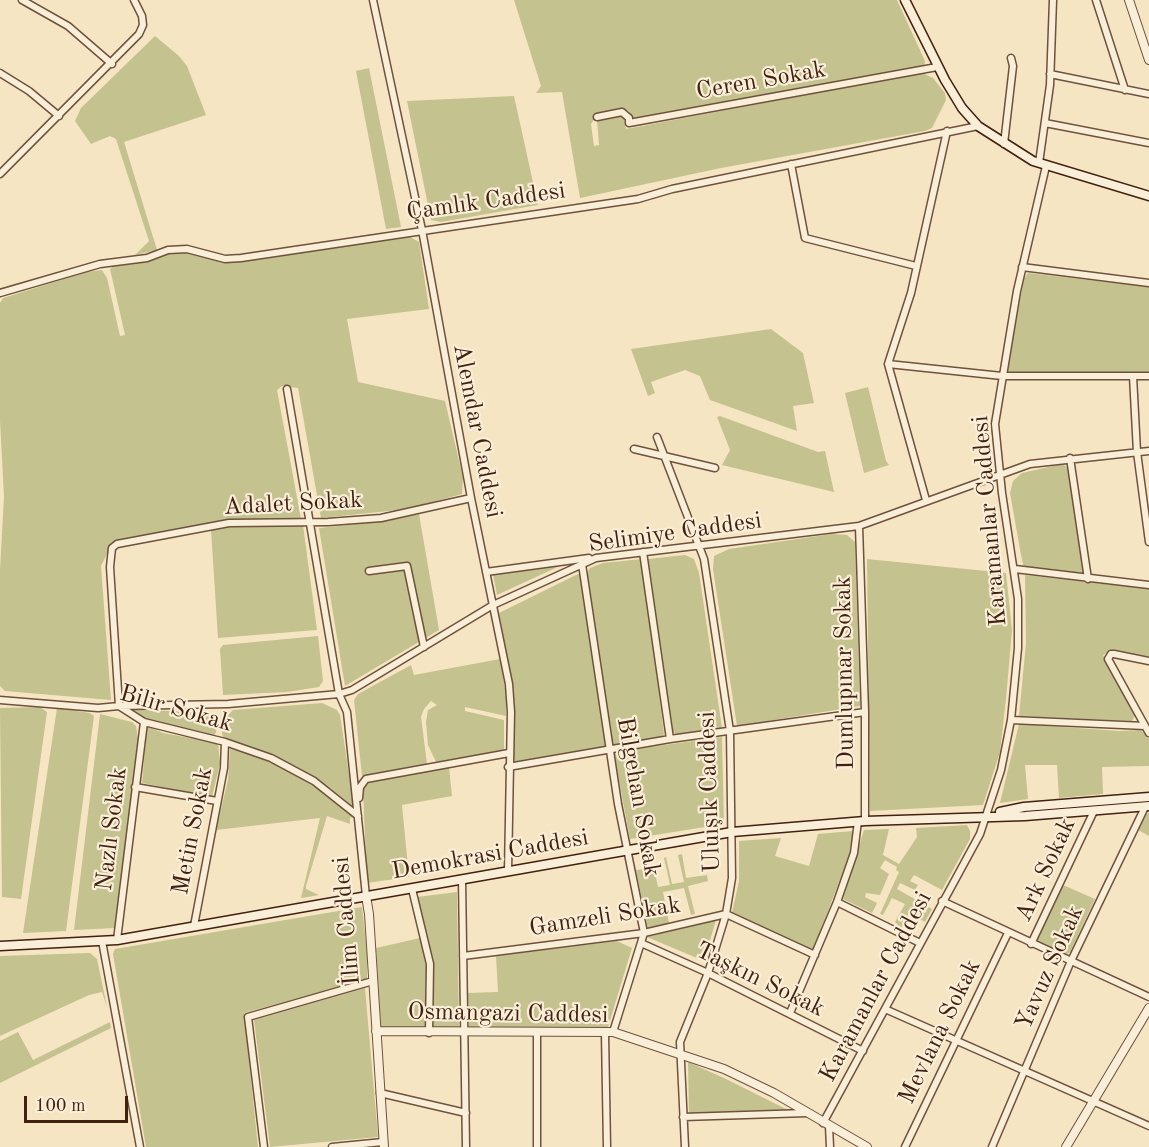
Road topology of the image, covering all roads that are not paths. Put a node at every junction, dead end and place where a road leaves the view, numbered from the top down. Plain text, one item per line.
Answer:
1 (22, 0) edge
2 (134, 0) edge
3 (373, 0) edge
4 (905, 0) edge
5 (1053, 0) edge
6 (1096, 0) edge
7 (1129, 0) edge
8 (1011, 58) dead end
9 (1149, 60) edge
10 (112, 64) junction
11 (937, 67) junction
12 (0, 73) edge
13 (1050, 74) junction
14 (1125, 90) junction
15 (1149, 94) edge
16 (59, 116) junction
17 (597, 117) dead end
18 (1045, 123) junction
19 (978, 126) junction
20 (947, 131) junction
21 (1149, 143) edge
22 (1004, 144) junction
23 (791, 164) junction
24 (1043, 164) junction
25 (0, 174) edge
26 (1149, 196) edge
27 (422, 230) junction
28 (916, 266) junction
29 (1022, 267) junction
30 (1149, 283) edge
31 (0, 293) edge
32 (888, 364) junction
33 (1002, 376) junction
34 (1133, 376) junction
35 (1149, 376) edge
36 (287, 389) dead end
37 (657, 438) dead end
38 (634, 449) dead end
39 (1149, 451) edge
40 (1137, 452) junction
41 (665, 456) junction
42 (1070, 458) junction
43 (715, 468) dead end
44 (1002, 474) junction
45 (471, 498) junction
46 (926, 500) junction
47 (310, 522) junction
48 (859, 526) junction
49 (1149, 542) edge
50 (701, 547) junction
51 (643, 552) junction
52 (596, 558) junction
53 (582, 564) junction
54 (1015, 569) junction
55 (369, 571) dead end
56 (486, 573) junction
57 (1088, 579) junction
58 (1149, 585) edge
59 (493, 605) junction
60 (424, 647) junction
61 (1149, 661) edge
62 (339, 694) junction
63 (0, 700) edge
64 (119, 706) junction
65 (865, 712) junction
66 (1011, 720) junction
67 (144, 722) junction
68 (1145, 726) junction
69 (730, 731) junction
70 (1149, 733) edge
71 (670, 739) junction
72 (225, 742) junction
73 (610, 749) junction
74 (509, 753) junction
75 (508, 766) junction
76 (135, 787) junction
77 (1149, 797) edge
78 (217, 801) junction
79 (1147, 807) edge
80 (1094, 811) junction
81 (987, 815) junction
82 (358, 816) junction
83 (861, 821) junction
84 (732, 832) junction
85 (629, 850) junction
86 (508, 872) junction
87 (462, 879) junction
88 (412, 889) junction
89 (366, 896) junction
90 (942, 901) junction
91 (837, 902) junction
92 (726, 914) junction
93 (194, 926) junction
94 (644, 933) junction
95 (1008, 933) junction
96 (117, 940) junction
97 (102, 941) junction
98 (641, 943) junction
99 (920, 943) junction
100 (1031, 944) junction
101 (0, 946) edge
102 (815, 955) junction
103 (463, 956) junction
104 (1071, 961) junction
105 (708, 973) junction
106 (373, 981) junction
107 (1149, 997) edge
108 (1149, 1008) edge
109 (885, 1009) junction
110 (790, 1013) junction
111 (376, 1031) junction
112 (609, 1032) junction
113 (429, 1033) junction
114 (464, 1033) junction
115 (537, 1033) junction
116 (955, 1041) junction
117 (863, 1051) junction
118 (679, 1052) junction
119 (1023, 1071) junction
120 (380, 1093) junction
121 (1093, 1101) junction
122 (466, 1113) junction
123 (808, 1113) junction
124 (683, 1117) junction
125 (826, 1124) junction
126 (1149, 1126) edge
127 (383, 1144) edge
128 (140, 1147) edge
129 (264, 1147) edge
130 (332, 1147) edge
131 (466, 1147) edge
132 (537, 1147) edge
133 (607, 1147) edge
134 (685, 1147) edge
135 (830, 1147) edge
136 (867, 1147) edge
137 (905, 1147) edge
138 (992, 1147) edge
139 (1066, 1147) edge

1 - 10 street
2 - 10 street
3 - 27 street, Alemdar Caddesi
4 - 11 main road
5 - 13 street, Karamanlar Caddesi
6 - 14 street
7 - 9 street
8 - 22 street
10 - 16 street
11 - 17 street, Ceren Sokak
11 - 19 main road
12 - 16 street
13 - 14 street
13 - 18 street, Karamanlar Caddesi
14 - 15 street
16 - 25 street
18 - 21 street
18 - 24 street, Karamanlar Caddesi
19 - 20 street, Çamlık Caddesi
19 - 22 main road
20 - 23 street, Çamlık Caddesi
20 - 28 street
22 - 24 main road
23 - 27 street, Çamlık Caddesi
23 - 28 street
24 - 26 main road
24 - 29 street, Karamanlar Caddesi
27 - 31 street, Çamlık Caddesi
27 - 45 street, Alemdar Caddesi
28 - 32 street
29 - 30 street
29 - 33 street, Karamanlar Caddesi
32 - 33 street
32 - 46 street
33 - 34 street
33 - 44 street, Karamanlar Caddesi
34 - 35 street
34 - 40 street
36 - 47 street, İlim Caddesi
37 - 41 street, Uluışık Caddesi
38 - 41 street
39 - 40 street, Selimiye Caddesi
40 - 42 street, Selimiye Caddesi
40 - 49 street
41 - 43 street
41 - 50 street, Uluışık Caddesi
42 - 44 street, Selimiye Caddesi
42 - 57 street
44 - 46 street, Selimiye Caddesi
44 - 54 street, Karamanlar Caddesi
45 - 47 street, Adalet Sokak
45 - 56 street, Alemdar Caddesi
46 - 48 street, Selimiye Caddesi
47 - 62 street, İlim Caddesi
47 - 64 street, Adalet Sokak
48 - 50 street, Selimiye Caddesi
48 - 65 street, Dumlupınar Sokak
50 - 51 street, Selimiye Caddesi
50 - 69 street, Uluışık Caddesi
51 - 52 street, Selimiye Caddesi
51 - 71 street
52 - 53 street, Selimiye Caddesi
52 - 56 street
53 - 59 street, Selimiye Caddesi
53 - 73 street, Bilgehan Sokak
54 - 57 street
54 - 66 street, Karamanlar Caddesi
55 - 60 street
56 - 59 street, Alemdar Caddesi
57 - 58 street
59 - 60 street, Selimiye Caddesi
59 - 74 street, Alemdar Caddesi
60 - 62 street, Selimiye Caddesi
61 - 68 street
62 - 64 street, Selimiye Caddesi
62 - 82 street, İlim Caddesi
63 - 64 street, Bilir Sokak
64 - 67 street, Bilir Sokak
65 - 69 street
65 - 83 street, Dumlupınar Sokak
66 - 68 street
66 - 81 street, Karamanlar Caddesi
67 - 72 street, Bilir Sokak
67 - 76 street, Nazlı Sokak
68 - 70 street
69 - 71 street
69 - 84 street, Uluışık Caddesi
71 - 73 street
72 - 78 street, Metin Sokak
72 - 82 street, Bilir Sokak
73 - 75 street
73 - 85 street, Bilgehan Sokak
74 - 75 street, Alemdar Caddesi
74 - 82 street
75 - 86 street, Alemdar Caddesi
76 - 78 street
76 - 96 street, Nazlı Sokak
77 - 81 main road, Demokrasi Caddesi
78 - 93 street, Metin Sokak
79 - 80 main road, Demokrasi Caddesi
79 - 104 street, Yavuz Sokak
80 - 81 main road, Demokrasi Caddesi
80 - 100 street, Ark Sokak
81 - 83 main road, Demokrasi Caddesi
81 - 90 street, Karamanlar Caddesi
82 - 89 street, İlim Caddesi
83 - 84 main road, Demokrasi Caddesi
83 - 91 street, Dumlupınar Sokak
84 - 85 main road, Demokrasi Caddesi
84 - 92 street, Uluışık Caddesi
85 - 86 main road, Demokrasi Caddesi
85 - 94 street, Bilgehan Sokak
86 - 87 main road, Demokrasi Caddesi
87 - 88 main road, Demokrasi Caddesi
87 - 103 street
88 - 89 main road, Demokrasi Caddesi
88 - 113 street
89 - 93 main road, Demokrasi Caddesi
89 - 106 street, İlim Caddesi
90 - 95 street
90 - 99 street, Karamanlar Caddesi
91 - 99 street
91 - 102 street, Dumlupınar Sokak
92 - 94 street, Gamzeli Sokak
92 - 102 street
92 - 105 street, Uluışık Caddesi
93 - 96 main road, Demokrasi Caddesi
94 - 98 street, Bilgehan Sokak
94 - 103 street, Gamzeli Sokak
95 - 100 street
95 - 116 street, Mevlana Sokak
96 - 97 main road, Demokrasi Caddesi
97 - 101 main road, Demokrasi Caddesi
97 - 128 street
98 - 105 street, Taşkın Sokak
98 - 112 street, Bilgehan Sokak
99 - 109 street, Karamanlar Caddesi
100 - 104 street
102 - 110 street, Dumlupınar Sokak
103 - 114 street
104 - 107 street
104 - 119 street, Yavuz Sokak
105 - 110 street, Taşkın Sokak
105 - 118 street, Uluışık Caddesi
106 - 111 street, İlim Caddesi
106 - 129 street
108 - 121 street
109 - 116 street
109 - 117 street, Karamanlar Caddesi
110 - 117 street, Taşkın Sokak
111 - 113 street, Osmangazi Caddesi
111 - 120 street, İlim Caddesi
112 - 115 street, Osmangazi Caddesi
112 - 118 street, Osmangazi Caddesi
112 - 133 street, Bilgehan Sokak
113 - 114 street, Osmangazi Caddesi
114 - 115 street, Osmangazi Caddesi
114 - 122 street
115 - 132 street
116 - 119 street
116 - 137 street, Mevlana Sokak
117 - 125 street, Karamanlar Caddesi
118 - 123 street, Osmangazi Caddesi
118 - 124 street, Uluışık Caddesi
119 - 121 street
119 - 138 street, Yavuz Sokak
120 - 122 street
120 - 127 street, İlim Caddesi
121 - 126 street
121 - 139 street
122 - 131 street
123 - 124 street
123 - 125 street, Osmangazi Caddesi
124 - 134 street, Uluışık Caddesi
125 - 135 street
125 - 136 street, Osmangazi Caddesi
127 - 130 street

